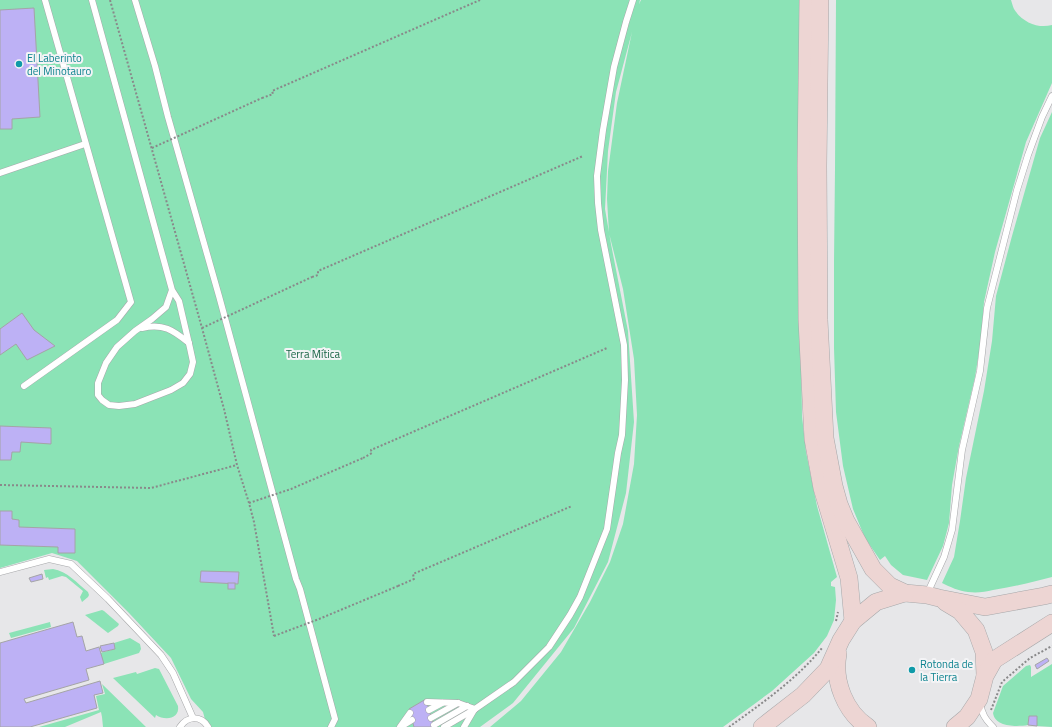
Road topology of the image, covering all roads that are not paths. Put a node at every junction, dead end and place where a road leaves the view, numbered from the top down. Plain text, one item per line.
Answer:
1 (45, 0) edge
2 (92, 0) edge
3 (135, 0) edge
4 (633, 0) edge
5 (808, 0) edge
6 (820, 0) edge
7 (1052, 96) edge
8 (85, 144) junction
9 (0, 172) edge
10 (172, 290) junction
11 (139, 328) junction
12 (189, 343) junction
13 (24, 386) dead end
14 (0, 572) edge
15 (905, 593) junction
16 (1052, 594) edge
17 (933, 597) junction
18 (852, 621) junction
19 (1052, 623) edge
20 (833, 637) junction
21 (985, 676) junction
22 (979, 699) junction
23 (427, 702) dead end
24 (443, 703) junction
25 (458, 703) junction
26 (467, 706) junction
27 (475, 708) junction
28 (430, 710) dead end
29 (410, 713) dead end
30 (193, 718) junction
31 (431, 718) dead end
32 (412, 720) dead end
33 (468, 721) junction
34 (434, 725) dead end
35 (180, 727) edge
36 (208, 727) edge
37 (331, 727) edge
38 (400, 727) edge
39 (444, 727) edge
40 (458, 727) edge
41 (464, 727) edge
42 (762, 727) edge
43 (868, 727) edge
44 (955, 727) edge
45 (993, 727) edge

1 - 8 lane
2 - 10 lane
3 - 37 lane
4 - 27 lane
5 - 18 main road
6 - 15 main road
7 - 17 lane
8 - 9 lane
8 - 13 lane
10 - 11 lane
10 - 12 lane
11 - 12 lane
11 - 12 lane
14 - 30 lane
15 - 17 main road
15 - 18 main road
16 - 17 main road
17 - 21 main road
18 - 20 main road
19 - 21 main road
20 - 42 main road
20 - 43 main road
21 - 22 main road
22 - 44 main road
22 - 45 lane
23 - 24 lane
24 - 25 lane
24 - 28 lane
25 - 26 lane
25 - 31 lane
26 - 27 lane
26 - 34 lane
27 - 33 lane
27 - 39 lane
29 - 38 lane
30 - 35 lane
30 - 36 lane
32 - 38 lane
33 - 40 lane
33 - 41 lane

